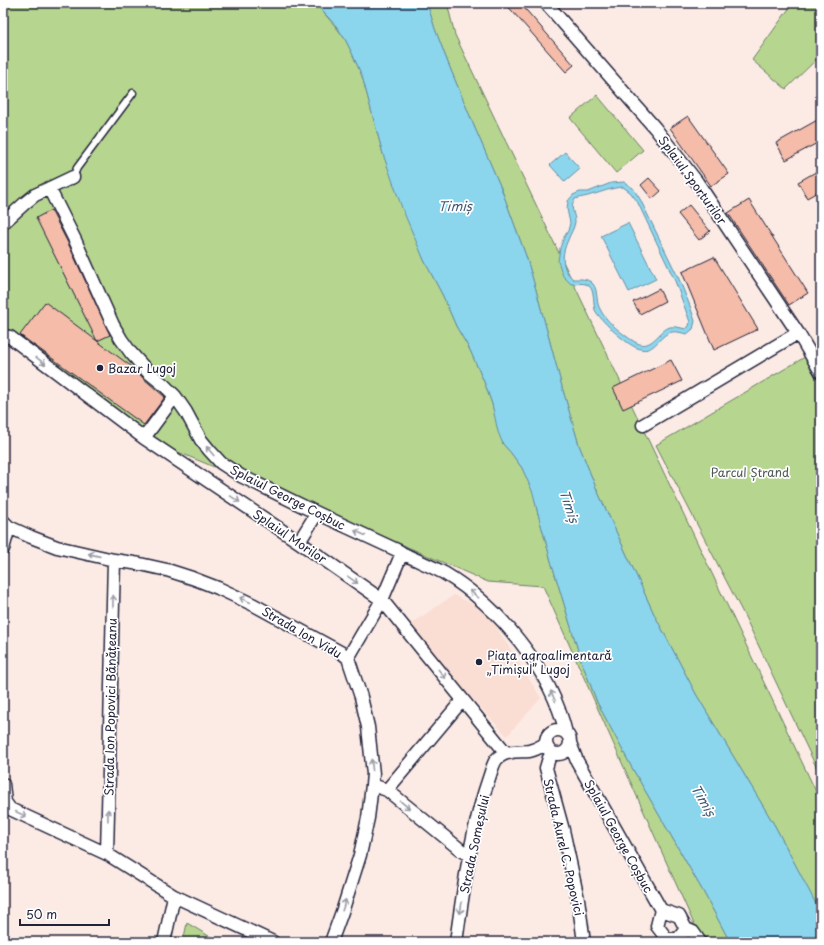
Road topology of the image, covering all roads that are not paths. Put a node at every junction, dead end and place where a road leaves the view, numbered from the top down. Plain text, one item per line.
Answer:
1 (546, 3) edge
2 (133, 93) dead end
3 (73, 177) joint
4 (49, 188) junction
5 (3, 223) edge
6 (798, 333) junction
7 (3, 336) edge
8 (821, 372) edge
9 (175, 396) junction
10 (643, 425) dead end
11 (144, 438) junction
12 (221, 463) junction
13 (208, 481) junction
14 (317, 513) junction
15 (6, 524) edge
16 (299, 542) junction
17 (3, 549) edge
18 (402, 553) junction
19 (114, 560) junction
20 (382, 600) junction
21 (348, 658) junction
22 (460, 703) dead end
23 (568, 738) junction
24 (545, 744) junction
25 (506, 753) junction
26 (558, 754) junction
27 (577, 761) junction
28 (3, 784) edge
29 (372, 785) junction
30 (388, 790) junction
31 (107, 854) junction
32 (469, 855) junction
33 (174, 896) junction
34 (661, 910) junction
35 (686, 930) junction
36 (667, 941) edge
37 (164, 942) edge
38 (272, 942) edge
39 (331, 942) edge
40 (456, 942) edge
41 (584, 942) edge
42 (700, 942) edge

1 - 6 street, Splaiul Sporturilor
2 - 3 lane
3 - 4 street
4 - 5 street
4 - 9 street, Splaiul George Coșbuc
6 - 8 street, Splaiul Sporturilor
6 - 10 street
7 -> 11 street, Splaiul Morilor
9 - 11 street
12 -> 9 street, Splaiul George Coșbuc
11 - 13 street, Splaiul Morilor
12 - 13 street
12 - 14 street, Splaiul George Coșbuc
13 -> 16 street, Splaiul Morilor
14 - 16 street
18 -> 14 street, Splaiul George Coșbuc
15 - 17 street
19 -> 15 street, Strada Ion Vidu
16 -> 20 street, Splaiul Morilor
18 - 20 street
23 -> 18 street, Splaiul George Coșbuc
21 -> 19 street, Strada Ion Vidu
31 -> 19 street, Strada Ion Popovici Bănățeanu
20 - 21 street
20 -> 25 street, Splaiul Morilor
29 -> 21 street, Strada Ion Vidu
22 - 30 street
23 - 24 street
23 - 26 street
23 - 27 street, Splaiul George Coșbuc
24 - 25 street
24 - 26 street
25 - 32 street, Strada Someșului
26 - 27 street
26 - 41 street, Strada Aurel C. Popovici
27 - 34 street, Splaiul George Coșbuc
28 -> 31 street
29 - 30 street
39 -> 29 street, Strada Ion Vidu
30 -> 32 street
31 - 33 street
32 -> 40 street, Strada Someșului
33 - 37 street
33 - 38 street
34 - 35 street
34 - 36 street
35 - 36 street
35 - 42 street

